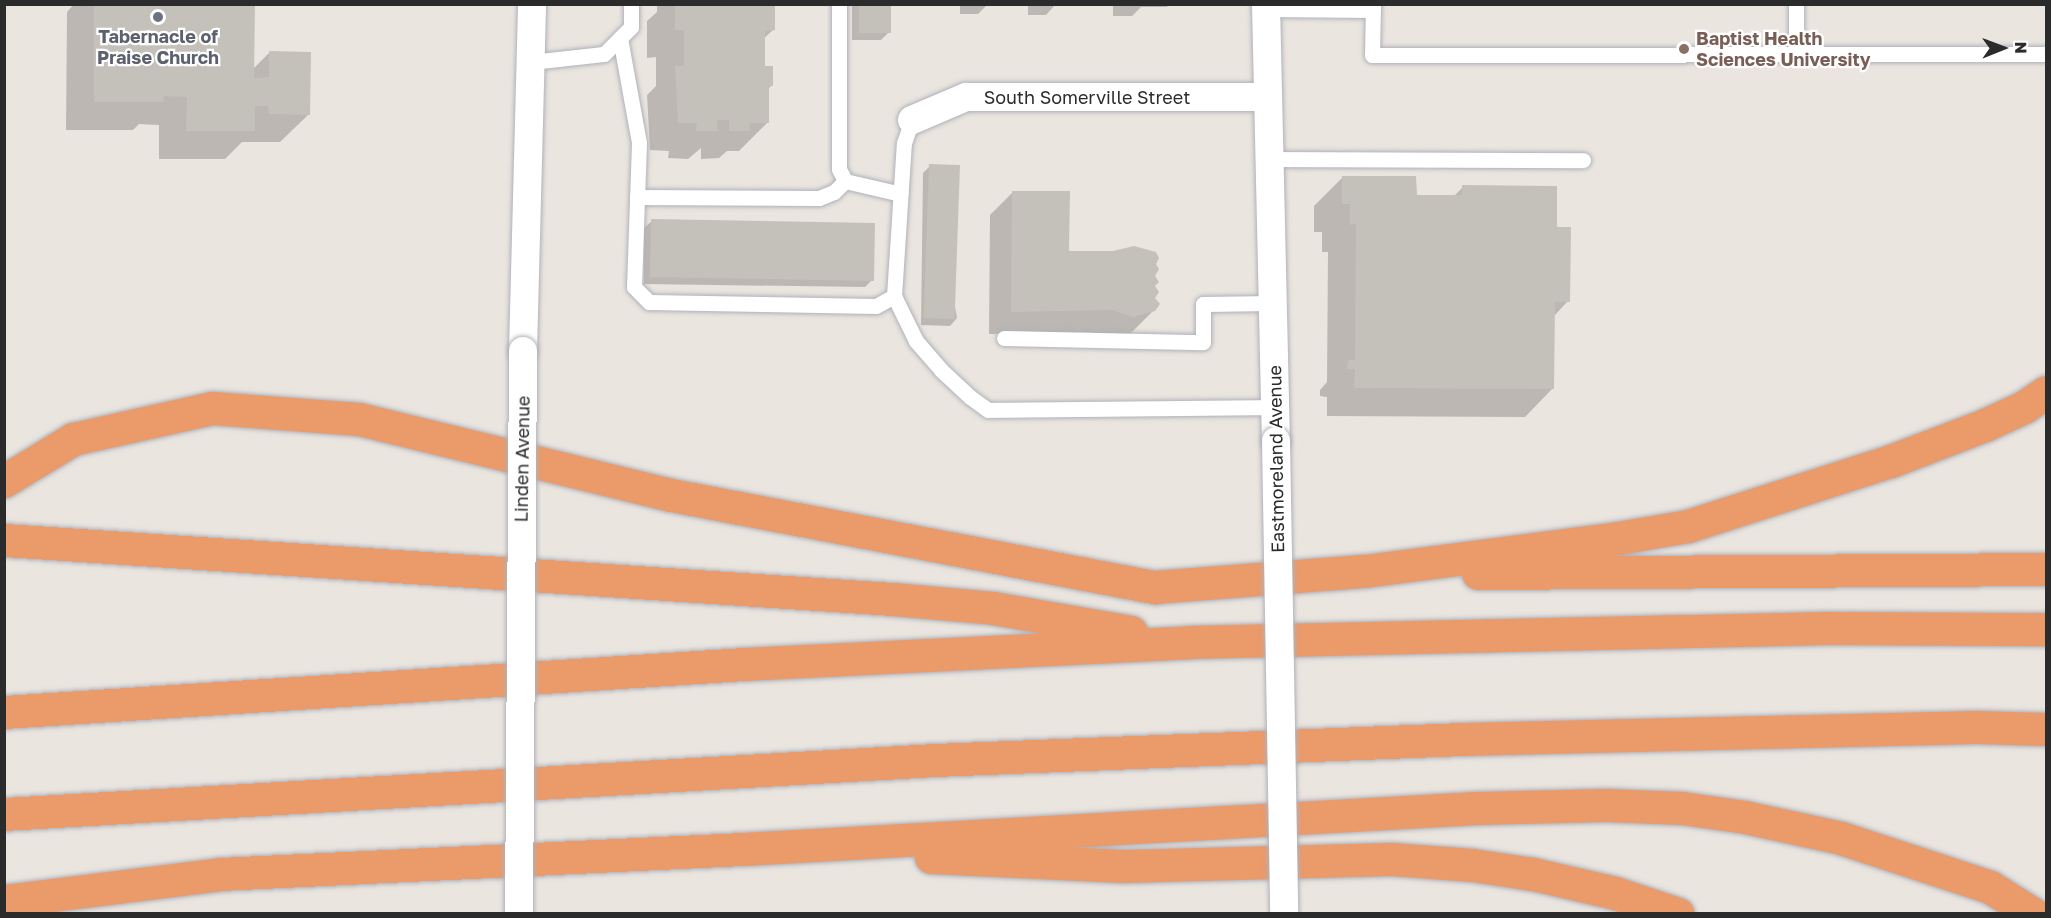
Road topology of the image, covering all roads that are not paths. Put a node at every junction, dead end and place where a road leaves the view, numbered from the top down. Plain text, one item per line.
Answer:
1 (532, 4) edge
2 (631, 4) edge
3 (839, 4) edge
4 (1796, 4) edge
5 (1266, 7) edge
6 (1373, 7) edge
7 (620, 38) junction
8 (2046, 54) edge
9 (1796, 55) junction
10 (531, 62) junction
11 (1266, 97) junction
12 (912, 120) joint
13 (1268, 159) junction
14 (1583, 160) dead end
15 (845, 181) junction
16 (901, 194) junction
17 (637, 197) junction
18 (894, 296) junction
19 (1273, 303) junction
20 (1004, 338) dead end
21 (2046, 392) edge
22 (1274, 407) junction
23 (4, 481) edge
24 (14, 540) edge
25 (2046, 569) edge
26 (1365, 571) junction
27 (2046, 629) edge
28 (1189, 642) junction
29 (4, 712) edge
30 (2046, 729) edge
31 (4, 814) edge
32 (743, 849) junction
33 (4, 901) edge
34 (519, 914) edge
35 (1284, 914) edge
36 (1678, 914) edge
37 (2032, 914) edge

1 - 10 street, Linden Avenue
2 - 7 lane
3 - 15 lane
4 - 9 lane
5 - 6 lane
5 - 11 street, Eastmoreland Avenue
6 - 9 lane
7 - 10 lane
7 - 17 lane
8 - 9 lane
10 - 34 street, Linden Avenue, bridge
11 - 12 street, South Somerville Street
11 - 13 street, Eastmoreland Avenue
12 - 16 lane
13 - 14 lane
13 - 19 street, Eastmoreland Avenue
15 - 16 lane
15 - 17 lane
16 - 18 lane
17 - 18 lane
18 - 22 lane
19 - 20 lane
19 - 22 street, Eastmoreland Avenue
21 - 26 highway
22 - 35 street, Eastmoreland Avenue, bridge
23 - 26 highway
24 - 28 highway
25 - 26 highway
27 - 28 highway
28 - 29 highway
30 - 31 highway
32 - 33 highway
32 - 36 highway
32 - 37 highway

